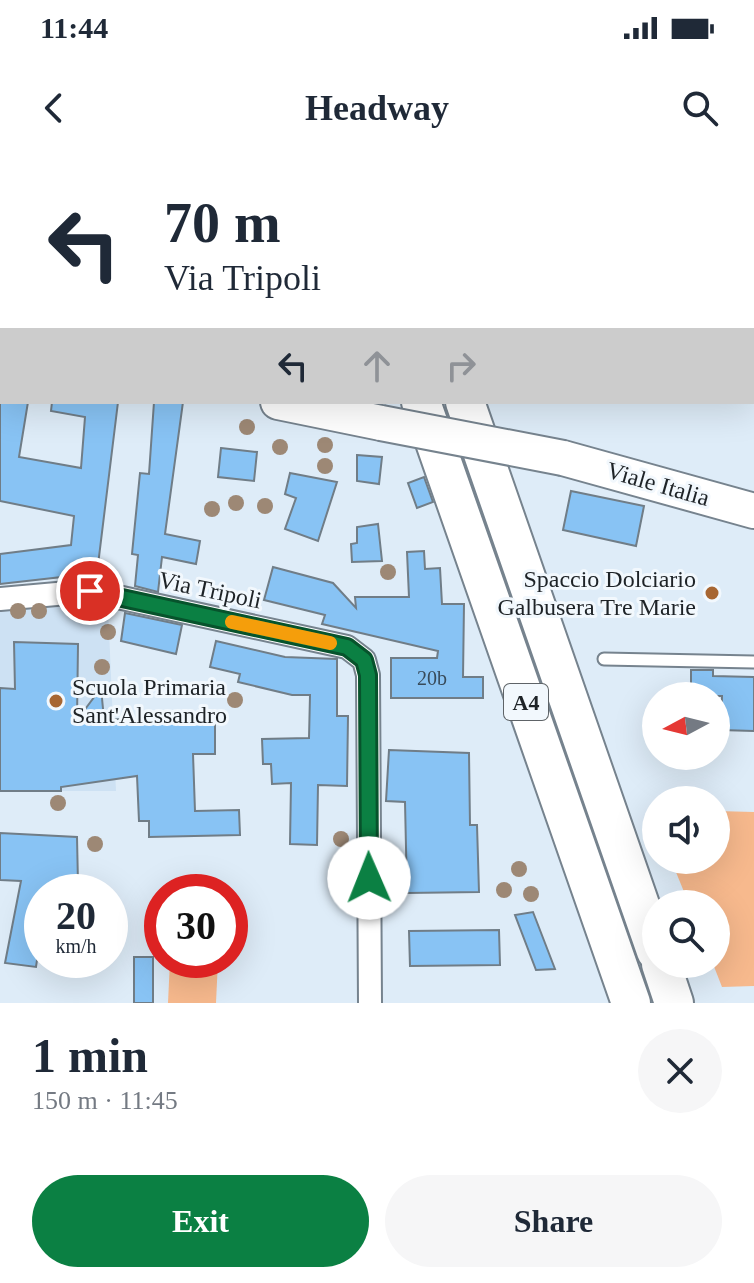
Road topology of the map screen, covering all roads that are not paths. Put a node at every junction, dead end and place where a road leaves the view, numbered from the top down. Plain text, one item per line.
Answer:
1 (288, 404) edge
2 (422, 404) edge
3 (466, 404) edge
4 (754, 511) edge
5 (0, 599) edge
6 (604, 659) dead end
7 (754, 662) edge
8 (642, 911) edge
9 (666, 978) edge
10 (370, 1003) edge
11 (631, 1003) edge
12 (674, 1003) edge

1 - 4 main road, Viale Italia, bridge
2 - 11 highway, A4
3 - 8 highway, A4
5 - 10 street, Via Tripoli
6 - 7 lane
9 - 12 highway

